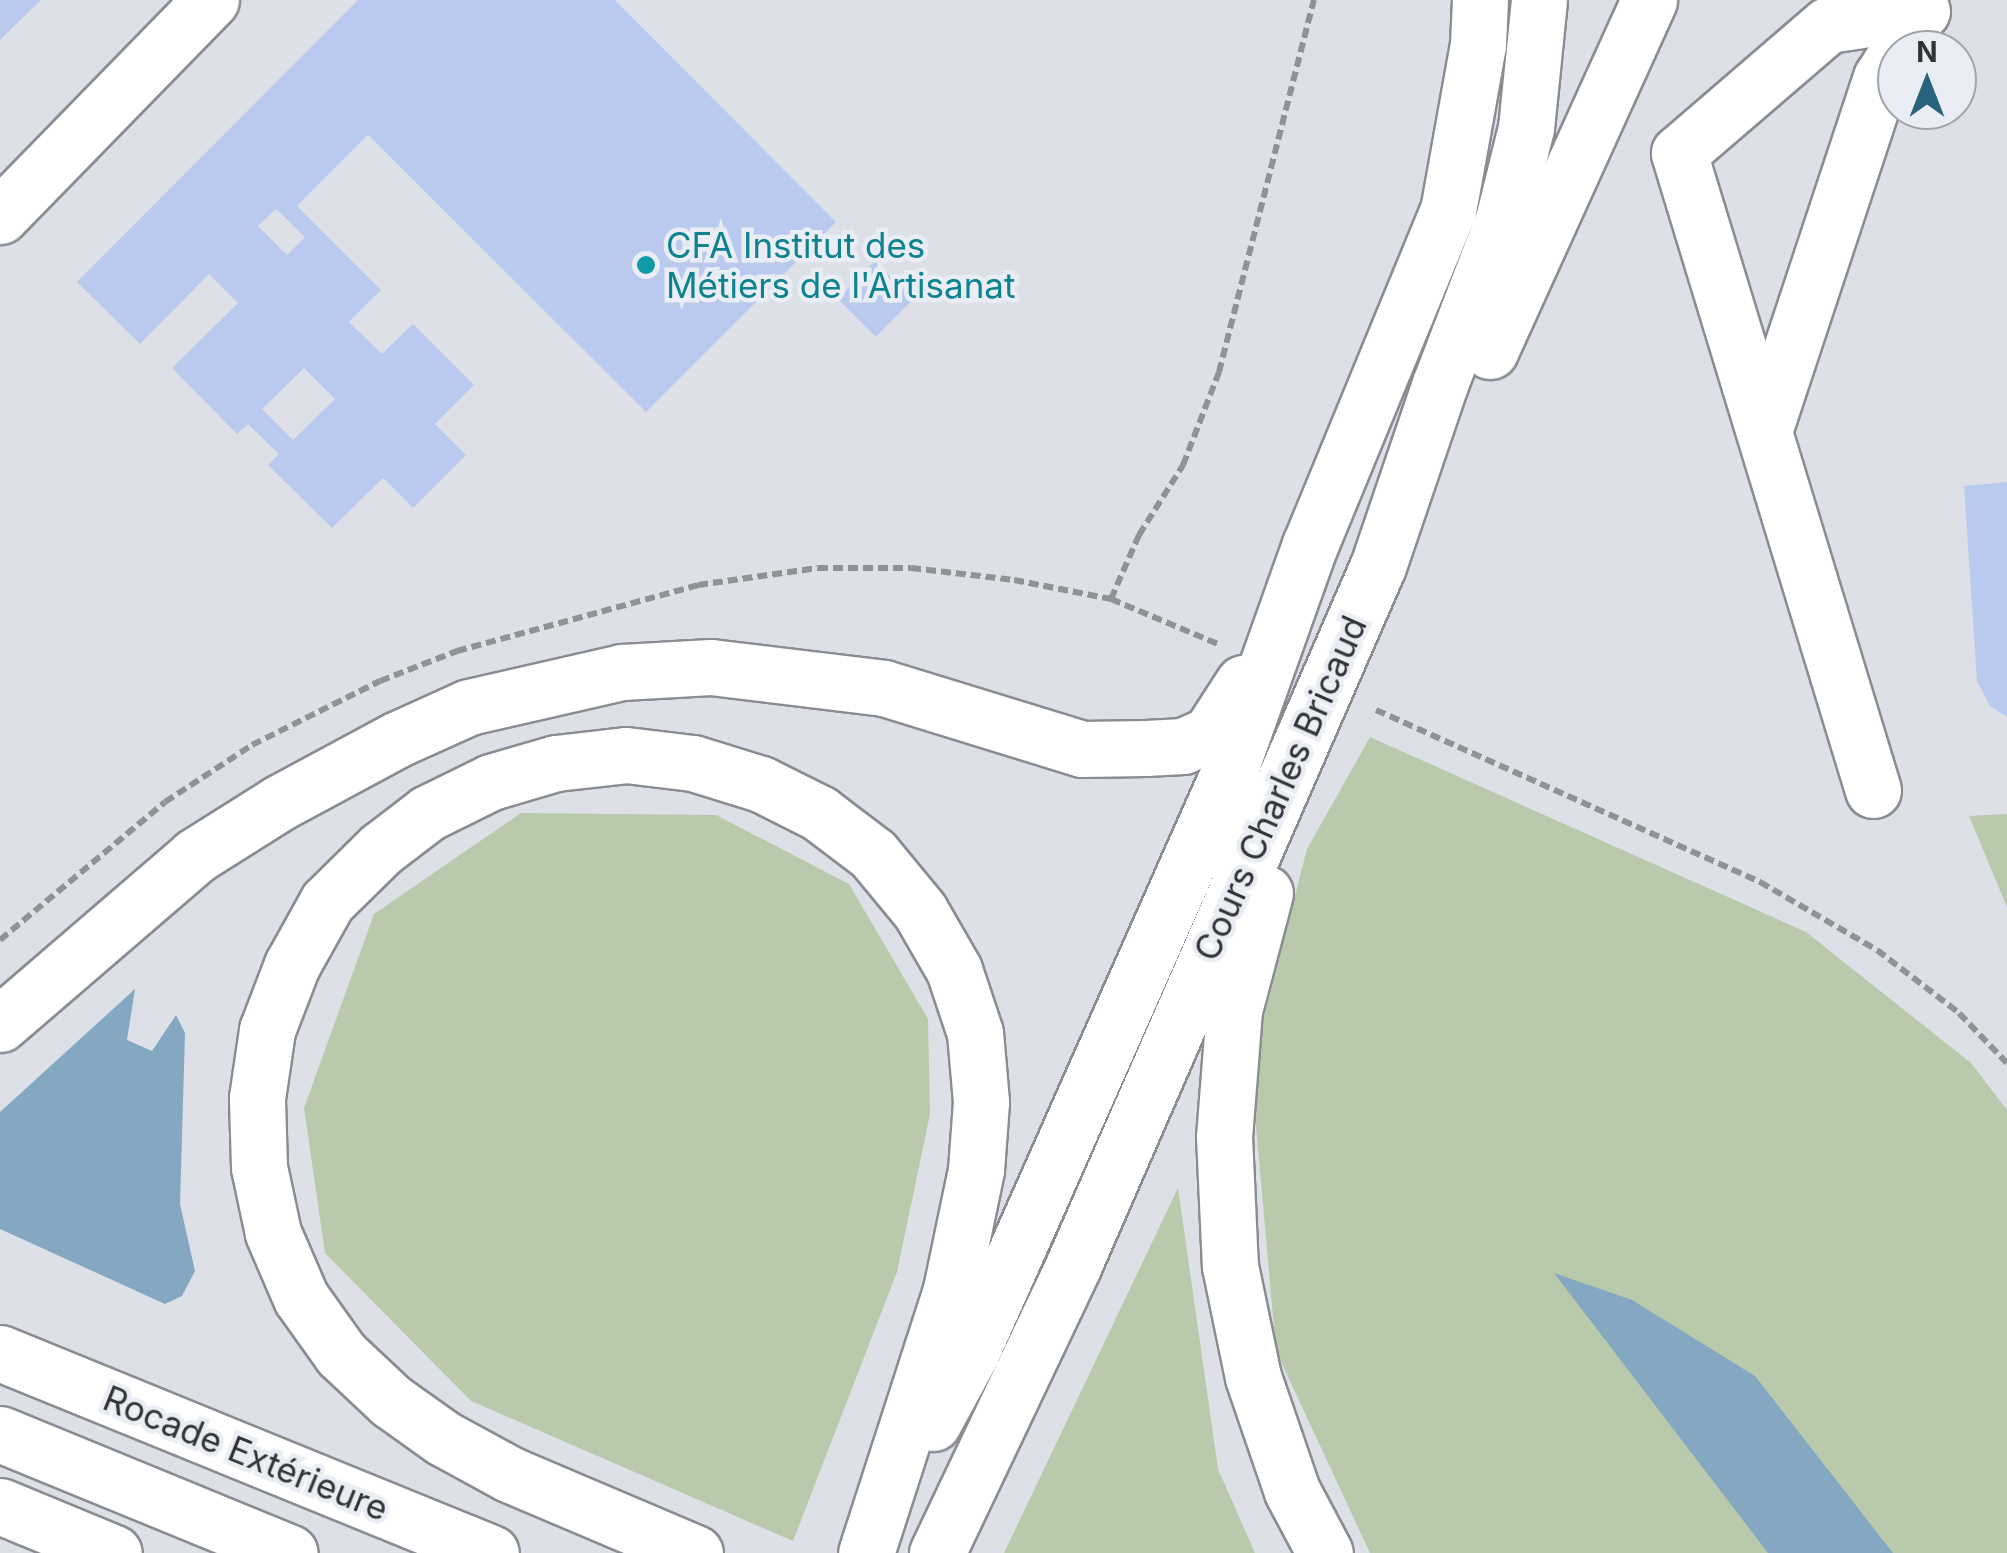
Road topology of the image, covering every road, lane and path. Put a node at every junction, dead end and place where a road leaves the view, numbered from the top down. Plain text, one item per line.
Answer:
1 (211, 0) edge
2 (1314, 0) edge
3 (1480, 0) edge
4 (1539, 0) edge
5 (1649, 0) edge
6 (1913, 28) edge
7 (0, 216) edge
8 (1764, 432) junction
9 (1378, 566) junction
10 (1112, 599) dead end
11 (1277, 630) junction
12 (1340, 653) junction
13 (1376, 710) dead end
14 (1873, 790) dead end
15 (0, 1024) edge
16 (2007, 1063) edge
17 (0, 1353) edge
18 (0, 1434) edge
19 (0, 1506) edge
20 (871, 1540) edge
21 (0, 1543) edge
22 (938, 1551) edge
23 (18, 1553) edge
24 (114, 1553) edge
25 (290, 1553) edge
26 (491, 1553) edge
27 (694, 1553) edge
28 (1325, 1553) edge

1 - 7 main road
2 - 10 path
3 - 11 main road, Cours Charles Bricaud
4 - 9 main road, Cours Charles Bricaud
5 - 9 main road
6 - 8 main road
6 - 8 main road
8 - 14 main road
9 - 12 main road, Cours Charles Bricaud
11 - 15 main road
11 - 20 main road
12 - 22 main road, Cours Charles Bricaud
12 - 28 main road
13 - 16 path
17 - 26 main road, Rocade Extérieure
18 - 25 main road
19 - 24 main road
20 - 27 main road
21 - 23 main road

